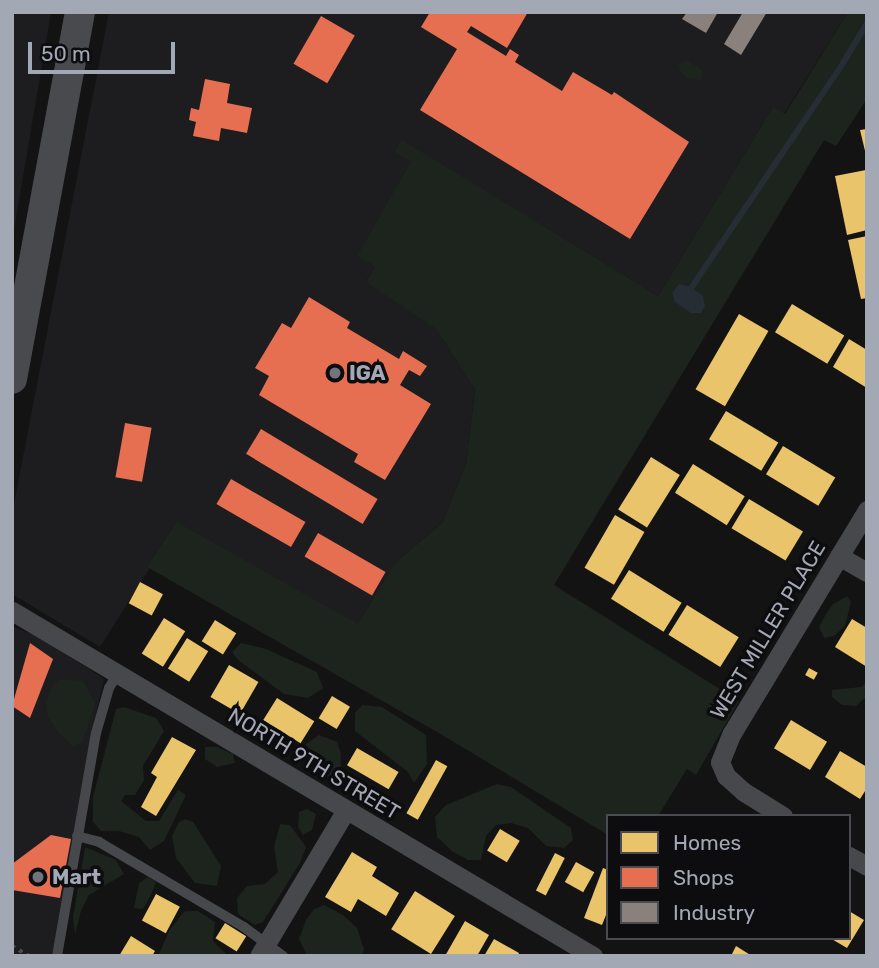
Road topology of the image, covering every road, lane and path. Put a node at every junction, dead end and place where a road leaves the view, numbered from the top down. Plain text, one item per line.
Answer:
1 (80, 12) edge
2 (12, 379) edge
3 (867, 510) edge
4 (839, 555) junction
5 (867, 572) edge
6 (12, 611) edge
7 (118, 672) junction
8 (345, 810) junction
9 (780, 814) edge
10 (77, 836) junction
11 (851, 857) edge
12 (867, 866) edge
13 (12, 946) edge
14 (263, 950) edge
15 (29, 956) edge
16 (57, 956) edge
17 (283, 956) edge
18 (593, 956) edge

1 - 2 main road
3 - 4 street, WEST MILLER PLACE
4 - 5 street
4 - 9 street, WEST MILLER PLACE
6 - 7 street, NORTH 9TH STREET
7 - 8 street, NORTH 9TH STREET
7 - 10 lane
8 - 14 street
8 - 18 street, NORTH 9TH STREET
10 - 14 lane
10 - 16 lane
11 - 12 street
13 - 15 path
14 - 17 lane

